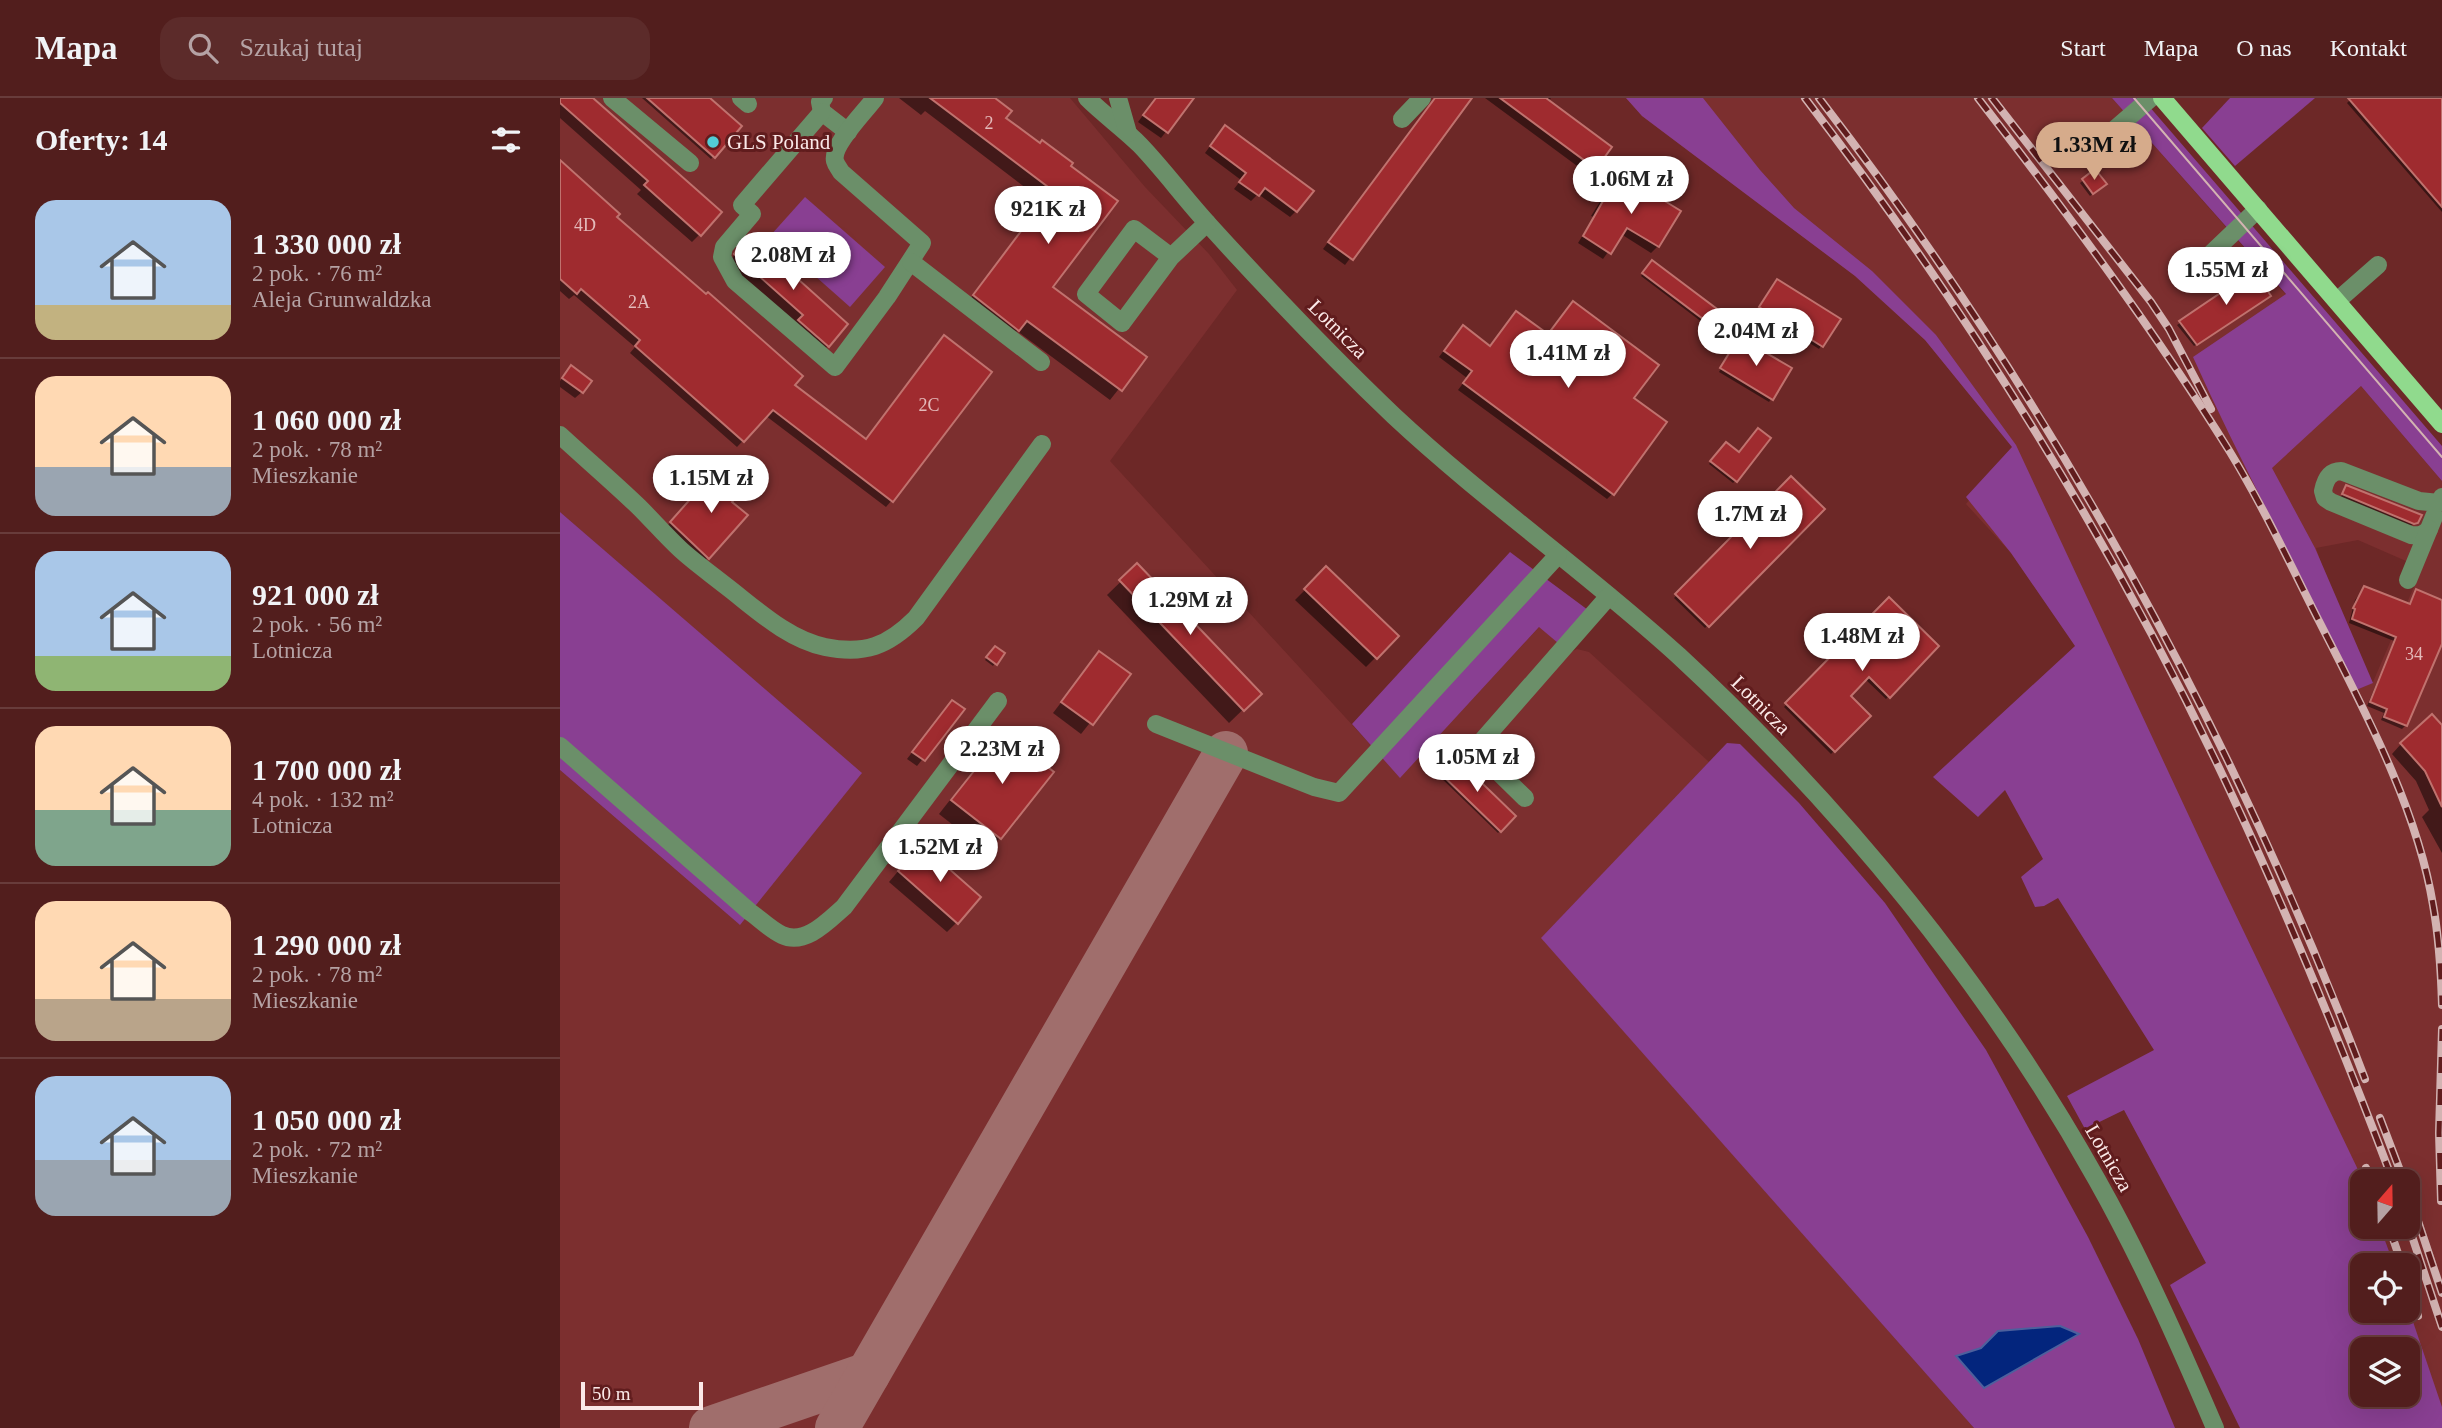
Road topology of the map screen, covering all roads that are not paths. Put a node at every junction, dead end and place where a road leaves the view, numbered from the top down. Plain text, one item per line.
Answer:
1 (612, 98) edge
2 (875, 98) edge
3 (1087, 98) edge
4 (1118, 98) edge
5 (1422, 98) edge
6 (2151, 98) edge
7 (2162, 98) edge
8 (823, 105) edge
9 (1402, 119) dead end
10 (848, 132) junction
11 (1128, 133) junction
12 (2100, 142) dead end
13 (690, 163) dead end
14 (2258, 209) junction
15 (1207, 223) junction
16 (1171, 257) junction
17 (911, 262) junction
18 (2378, 265) dead end
19 (2194, 270) dead end
20 (2337, 301) junction
21 (1041, 362) dead end
22 (2442, 424) edge
23 (560, 435) edge
24 (1042, 444) dead end
25 (2441, 500) edge
26 (2429, 528) junction
27 (1558, 555) junction
28 (2408, 580) dead end
29 (1609, 596) junction
30 (998, 701) dead end
31 (1156, 724) dead end
32 (560, 746) edge
33 (1525, 798) dead end
34 (2215, 1428) edge

1 - 13 street
2 - 10 street
3 - 11 street, Lotnicza
4 - 11 street, Lotnicza
5 - 9 street
6 - 12 street
7 - 14 main road
8 - 10 street
8 - 17 street
10 - 17 street
11 - 15 street, Lotnicza
14 - 19 street
14 - 20 main road
15 - 16 street
15 - 27 street, Lotnicza
16 - 16 street
17 - 21 street
18 - 20 street
20 - 22 main road
23 - 24 street
25 - 26 street
25 - 26 street
26 - 28 street
27 - 29 street, Lotnicza
27 - 31 street
29 - 33 street
29 - 34 street, Lotnicza
30 - 32 street

